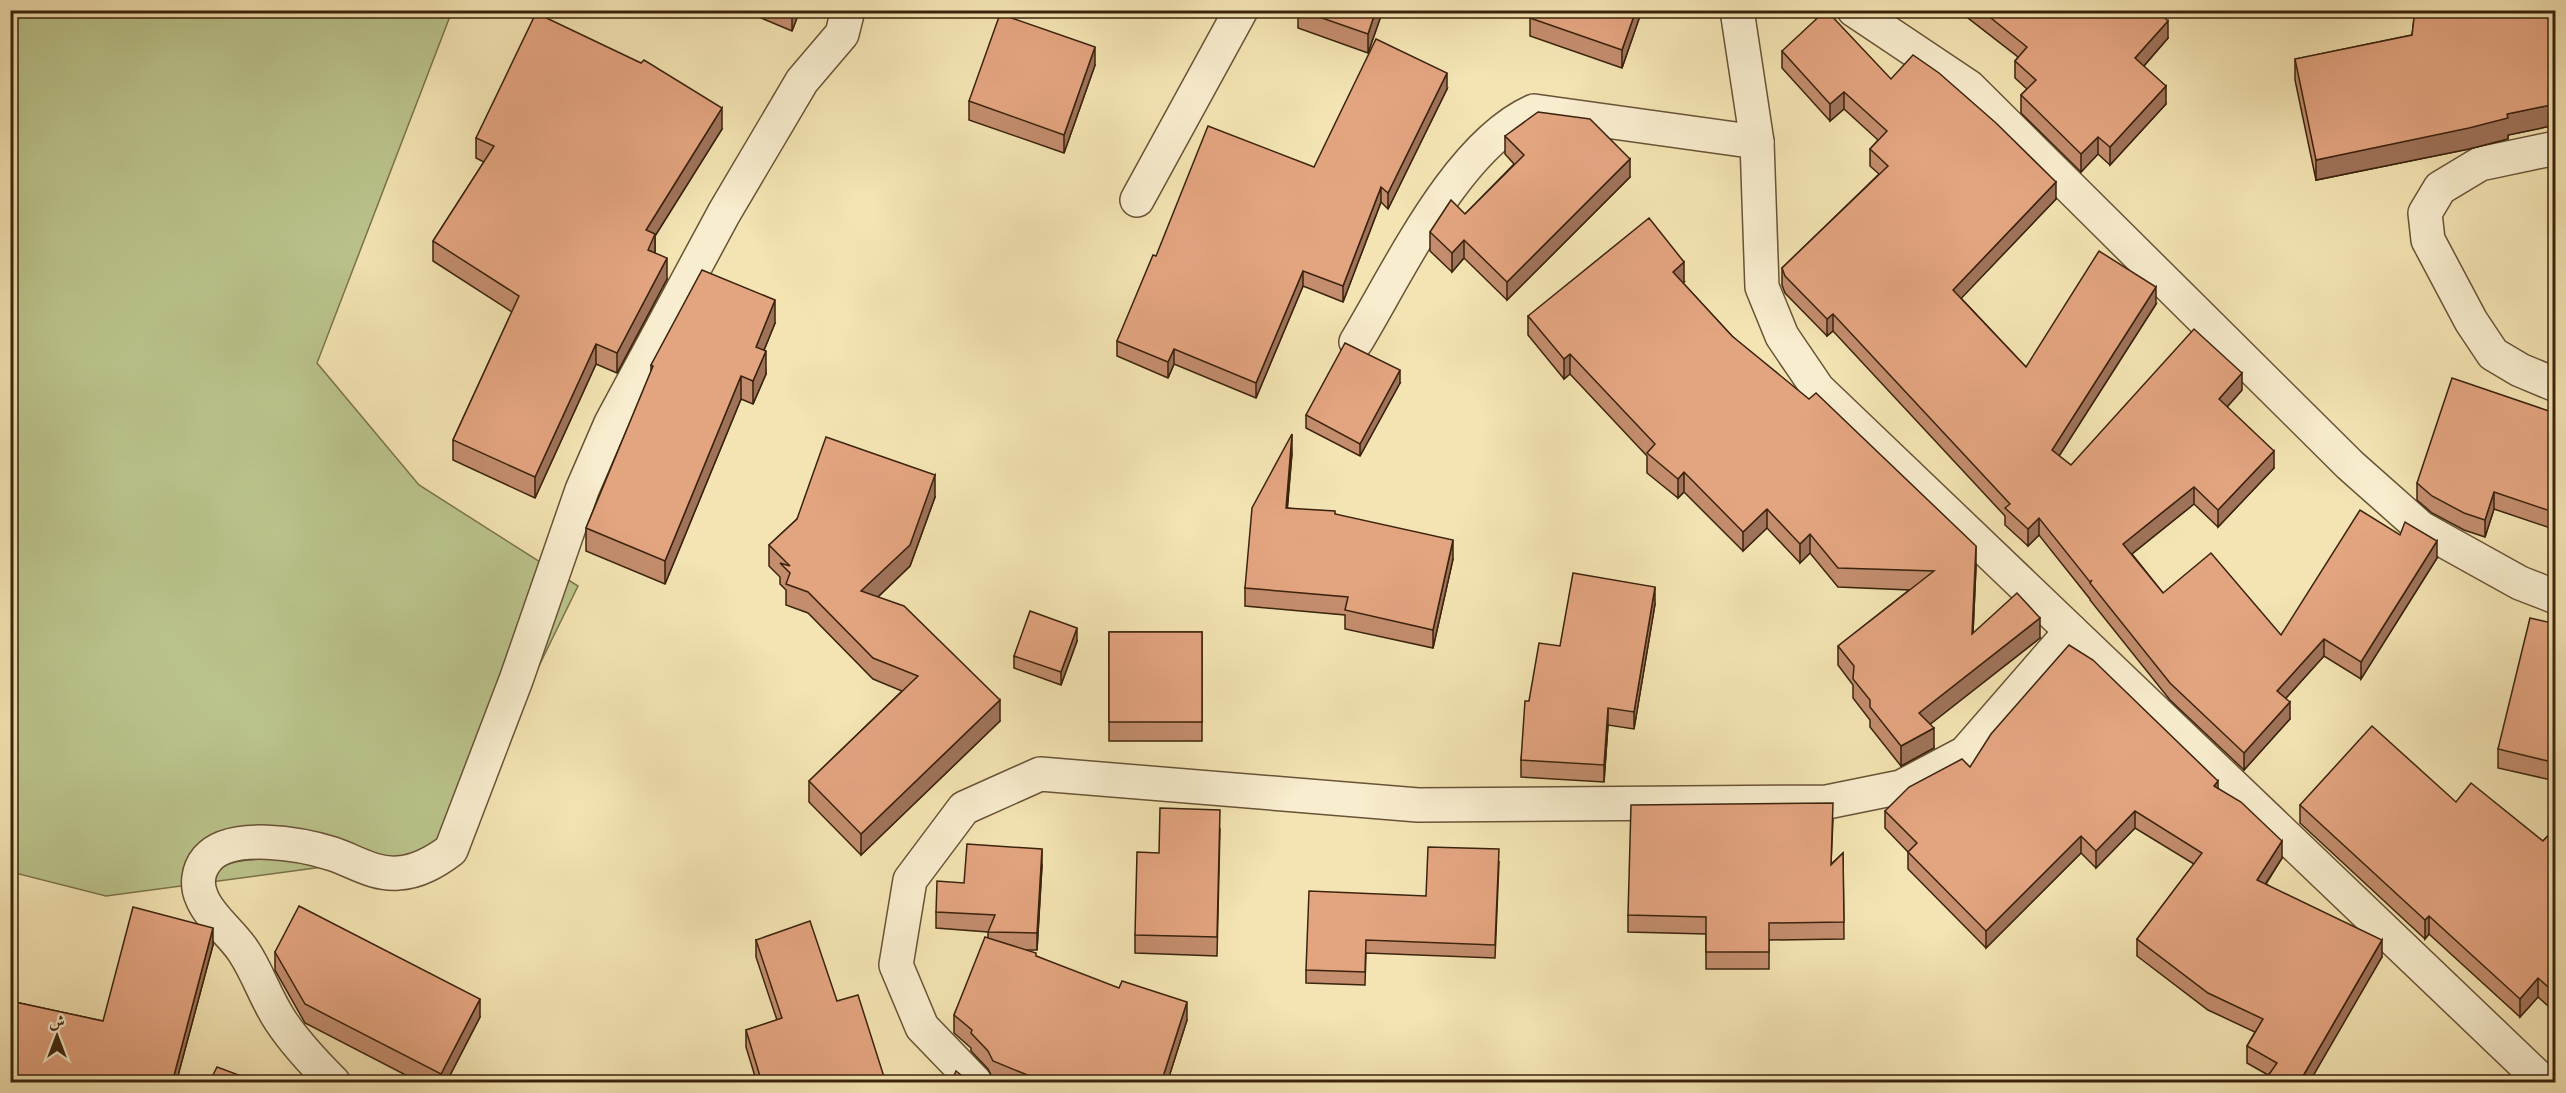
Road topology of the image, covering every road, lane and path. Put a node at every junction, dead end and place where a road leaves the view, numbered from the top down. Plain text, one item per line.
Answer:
1 (848, 10) edge
2 (1241, 10) edge
3 (1737, 10) edge
4 (1854, 10) edge
5 (1757, 142) junction
6 (2556, 148) edge
7 (1137, 200) dead end
8 (1356, 342) dead end
9 (2556, 385) edge
10 (2556, 597) edge
11 (2071, 631) junction
12 (333, 1083) edge
13 (975, 1083) edge
14 (2543, 1083) edge

1 - 12 street
2 - 7 street
3 - 5 street
4 - 10 street
5 - 8 street
5 - 11 street
6 - 9 street
11 - 13 street
11 - 14 street

